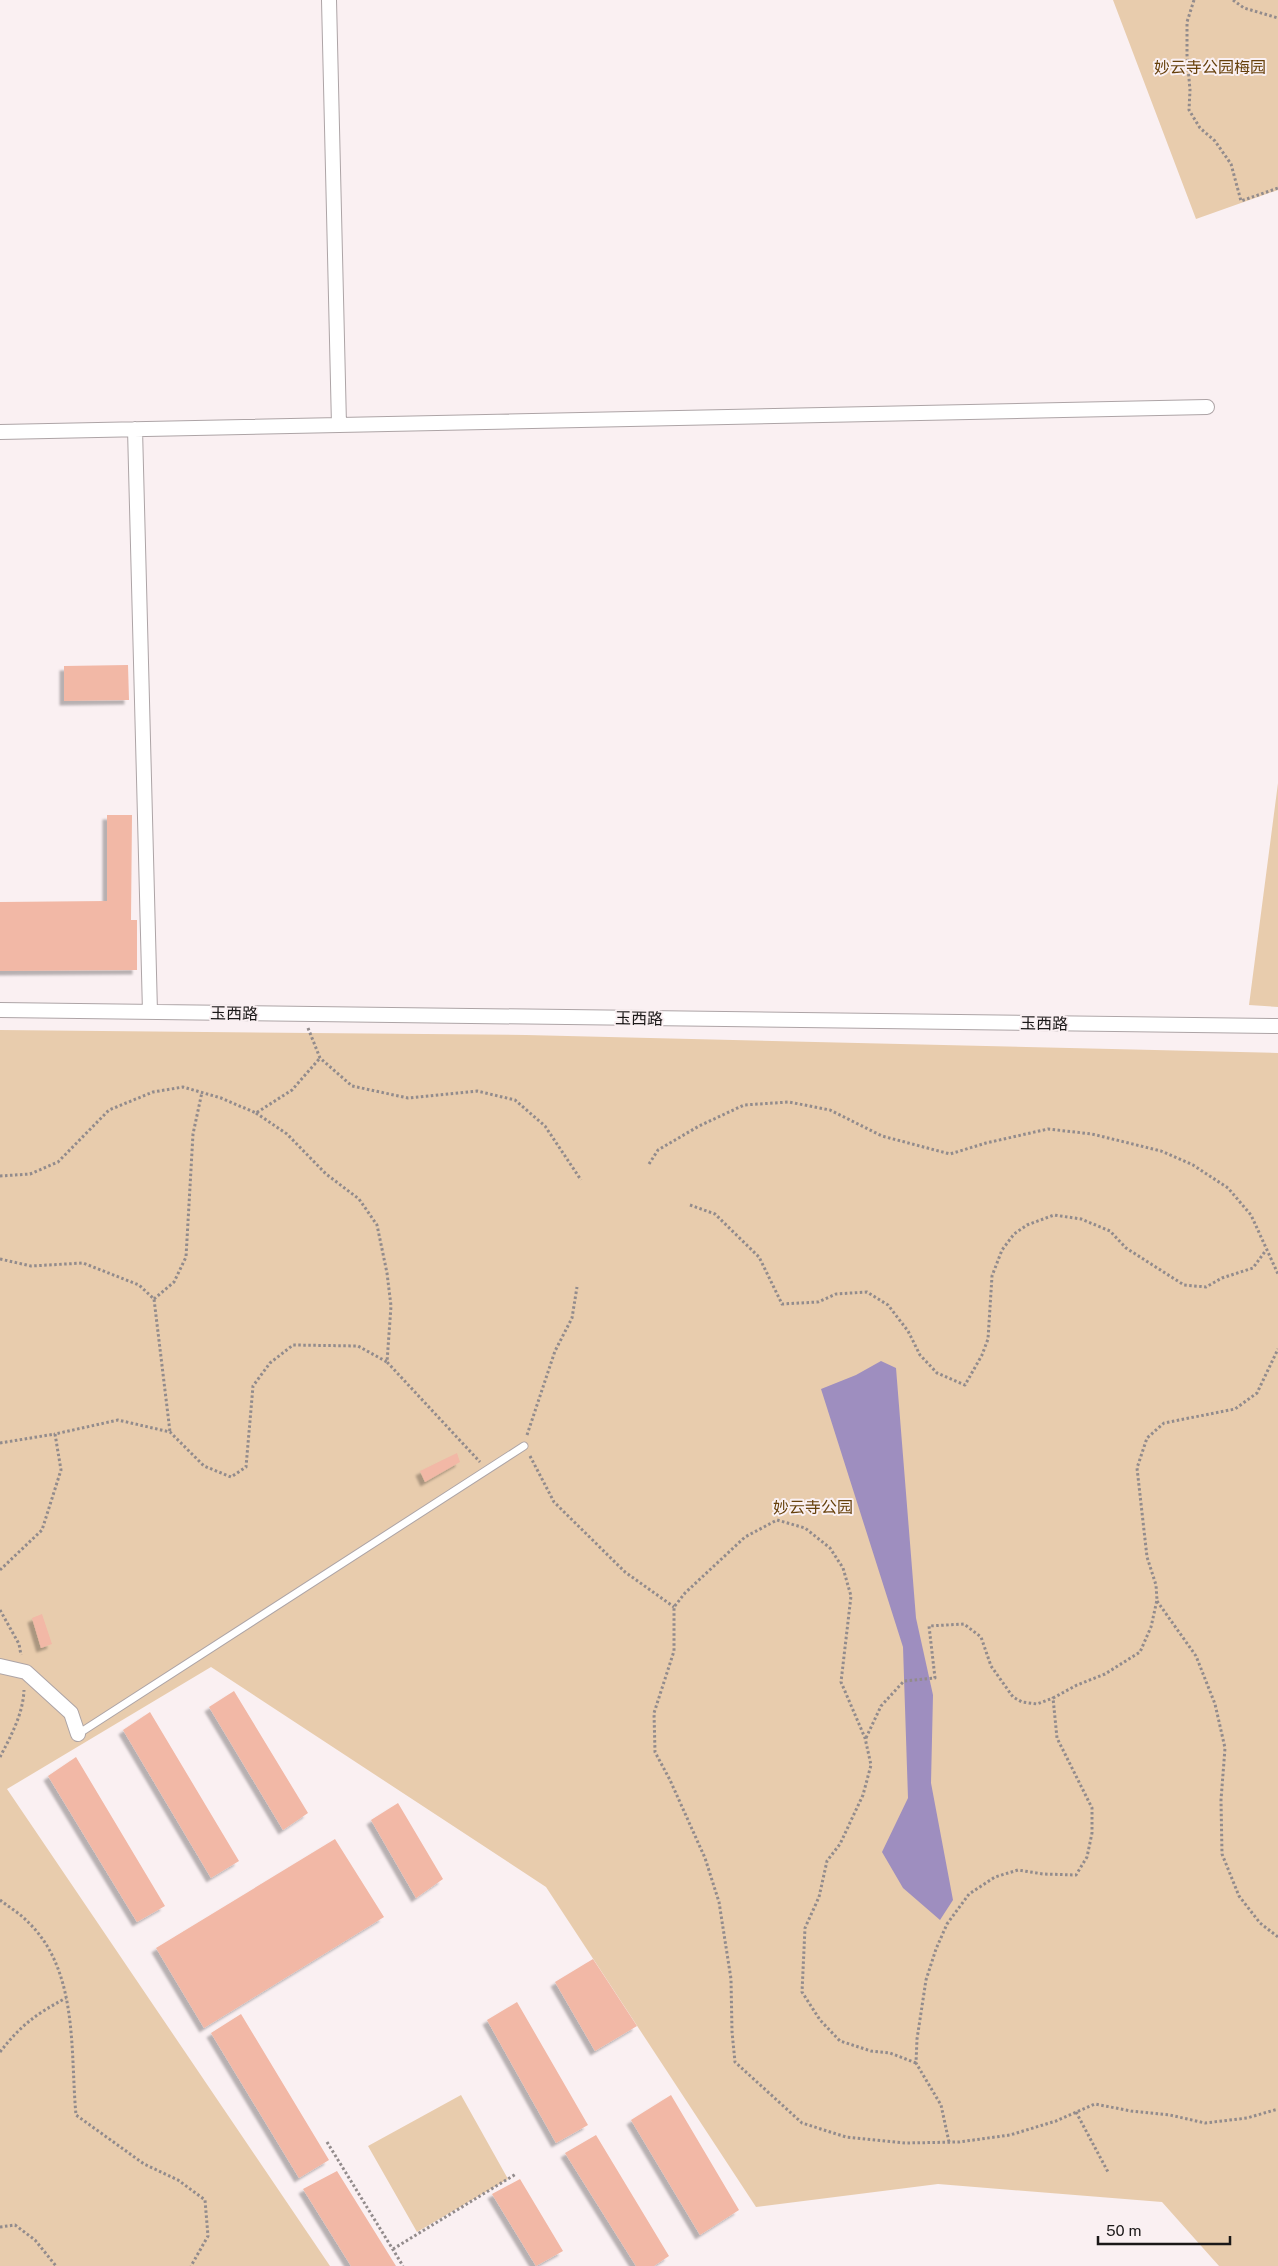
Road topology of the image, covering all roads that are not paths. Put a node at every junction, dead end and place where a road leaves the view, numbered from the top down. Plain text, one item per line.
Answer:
1 (329, 0) edge
2 (1207, 407) dead end
3 (339, 425) junction
4 (135, 429) junction
5 (0, 432) edge
6 (0, 1010) edge
7 (150, 1012) junction
8 (1278, 1026) edge
9 (524, 1446) road end
10 (0, 1666) edge
11 (78, 1734) joint

1 - 3 street
2 - 3 street
3 - 4 street
4 - 5 street
4 - 7 street
6 - 7 street, 玉西路
7 - 8 street, 玉西路
9 - 11 lane
10 - 11 street

